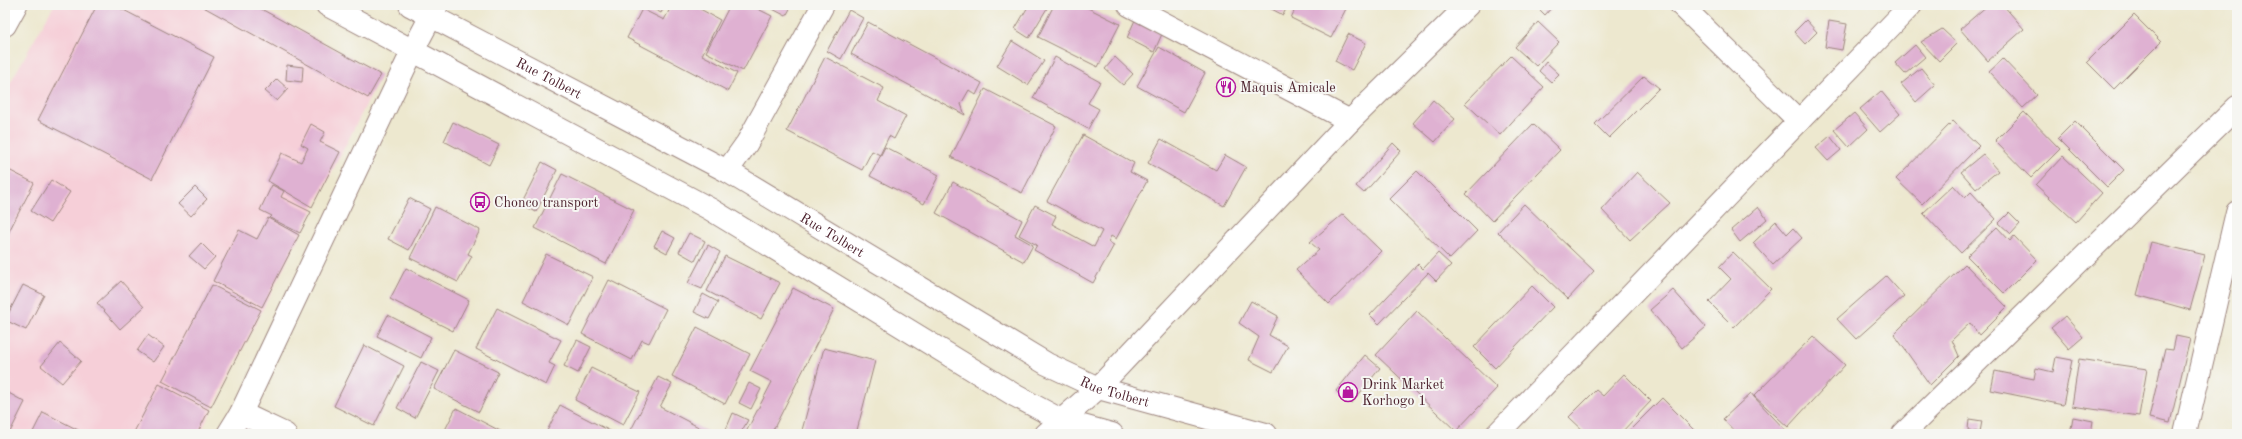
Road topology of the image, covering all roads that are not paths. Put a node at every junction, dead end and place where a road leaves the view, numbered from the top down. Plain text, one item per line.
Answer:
1 (16, 5) edge
2 (327, 5) edge
3 (410, 5) edge
4 (823, 5) edge
5 (1129, 5) edge
6 (1468, 5) edge
7 (1681, 5) edge
8 (1910, 5) edge
9 (434, 11) edge
10 (5, 25) edge
11 (412, 52) junction
12 (2237, 107) edge
13 (1350, 121) junction
14 (1799, 121) junction
15 (727, 171) junction
16 (2237, 212) edge
17 (1098, 388) junction
18 (241, 413) junction
19 (1054, 427) edge
20 (228, 434) edge
21 (285, 434) edge
22 (1112, 434) edge
23 (1266, 434) edge
24 (1497, 434) edge
25 (1904, 434) edge
26 (2185, 434) edge

1 - 10 street
2 - 11 street
3 - 9 street, Rue Tolbert
4 - 15 street
5 - 13 street
6 - 13 street
7 - 14 street
8 - 14 street
9 - 11 street
9 - 15 street, Rue Tolbert
11 - 18 street
11 - 19 street
12 - 25 street
13 - 17 street
14 - 24 street
15 - 17 street, Rue Tolbert
16 - 26 street
17 - 19 street
17 - 23 street, Rue Tolbert
18 - 20 street
18 - 21 street
19 - 22 street

